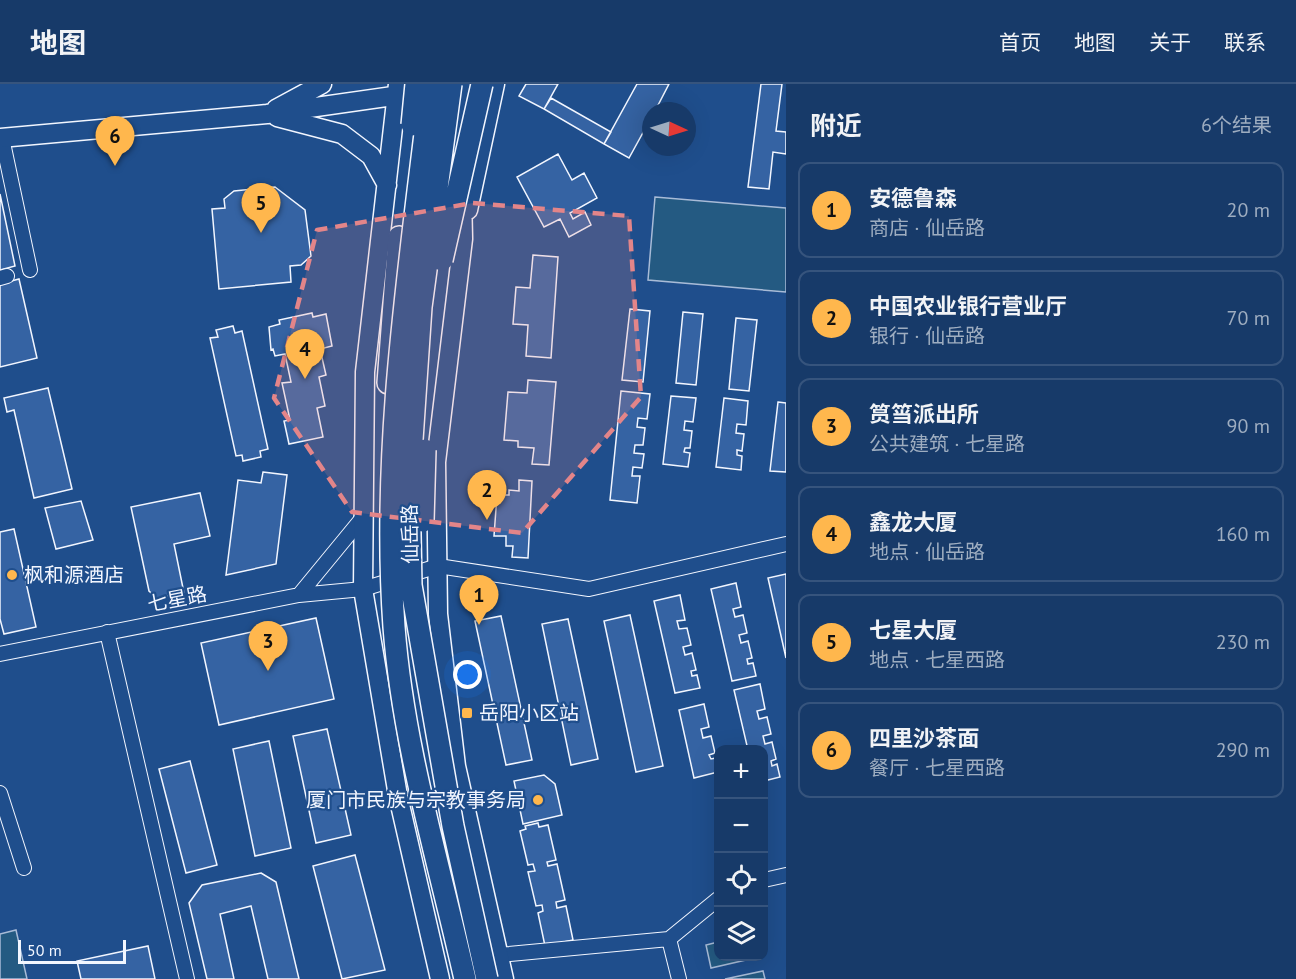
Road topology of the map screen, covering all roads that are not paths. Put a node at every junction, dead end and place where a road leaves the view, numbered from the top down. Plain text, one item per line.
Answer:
1 (322, 84) edge
2 (416, 84) edge
3 (423, 84) edge
4 (431, 84) edge
5 (451, 84) edge
6 (459, 84) edge
7 (467, 84) edge
8 (482, 84) edge
9 (495, 84) edge
10 (397, 90) edge
11 (267, 114) junction
12 (1, 138) edge
13 (387, 185) junction
14 (414, 233) junction
15 (463, 238) junction
16 (30, 270) dead end
17 (389, 515) junction
18 (364, 516) junction
19 (786, 544) edge
20 (438, 566) junction
21 (363, 589) junction
22 (299, 595) junction
23 (107, 633) junction
24 (0, 654) edge
25 (431, 701) junction
26 (0, 793) edge
27 (24, 868) dead end
28 (786, 875) edge
29 (768, 879) edge
30 (714, 902) edge
31 (669, 939) junction
32 (499, 955) junction
33 (187, 979) edge
34 (440, 979) edge
35 (465, 979) edge
36 (488, 979) edge
37 (504, 979) edge
38 (679, 979) edge

1 - 11 main road
2 - 17 highway, bridge
3 - 14 highway, bridge
4 - 14 highway, 仙岳路, bridge
5 - 25 highway, 仙岳路, bridge
6 - 10 main road
7 - 15 main road
8 - 25 highway, bridge
9 - 15 main road
10 - 11 main road
10 - 13 main road
11 - 12 main road
11 - 13 main road
12 - 16 street
13 - 18 main road
14 - 17 highway, 仙岳路, bridge
15 - 20 main road
17 - 35 highway, 仙岳路, bridge
18 - 21 main road
18 - 22 street
19 - 20 street
20 - 21 street, 七星路
20 - 32 main road
21 - 22 street, 七星路
21 - 34 main road
22 - 23 street, 七星路
23 - 24 street, 七星路
23 - 33 street
25 - 36 highway, 仙岳路, bridge
26 - 27 street
28 - 29 street
30 - 31 street
31 - 32 street
31 - 38 street
32 - 37 main road

